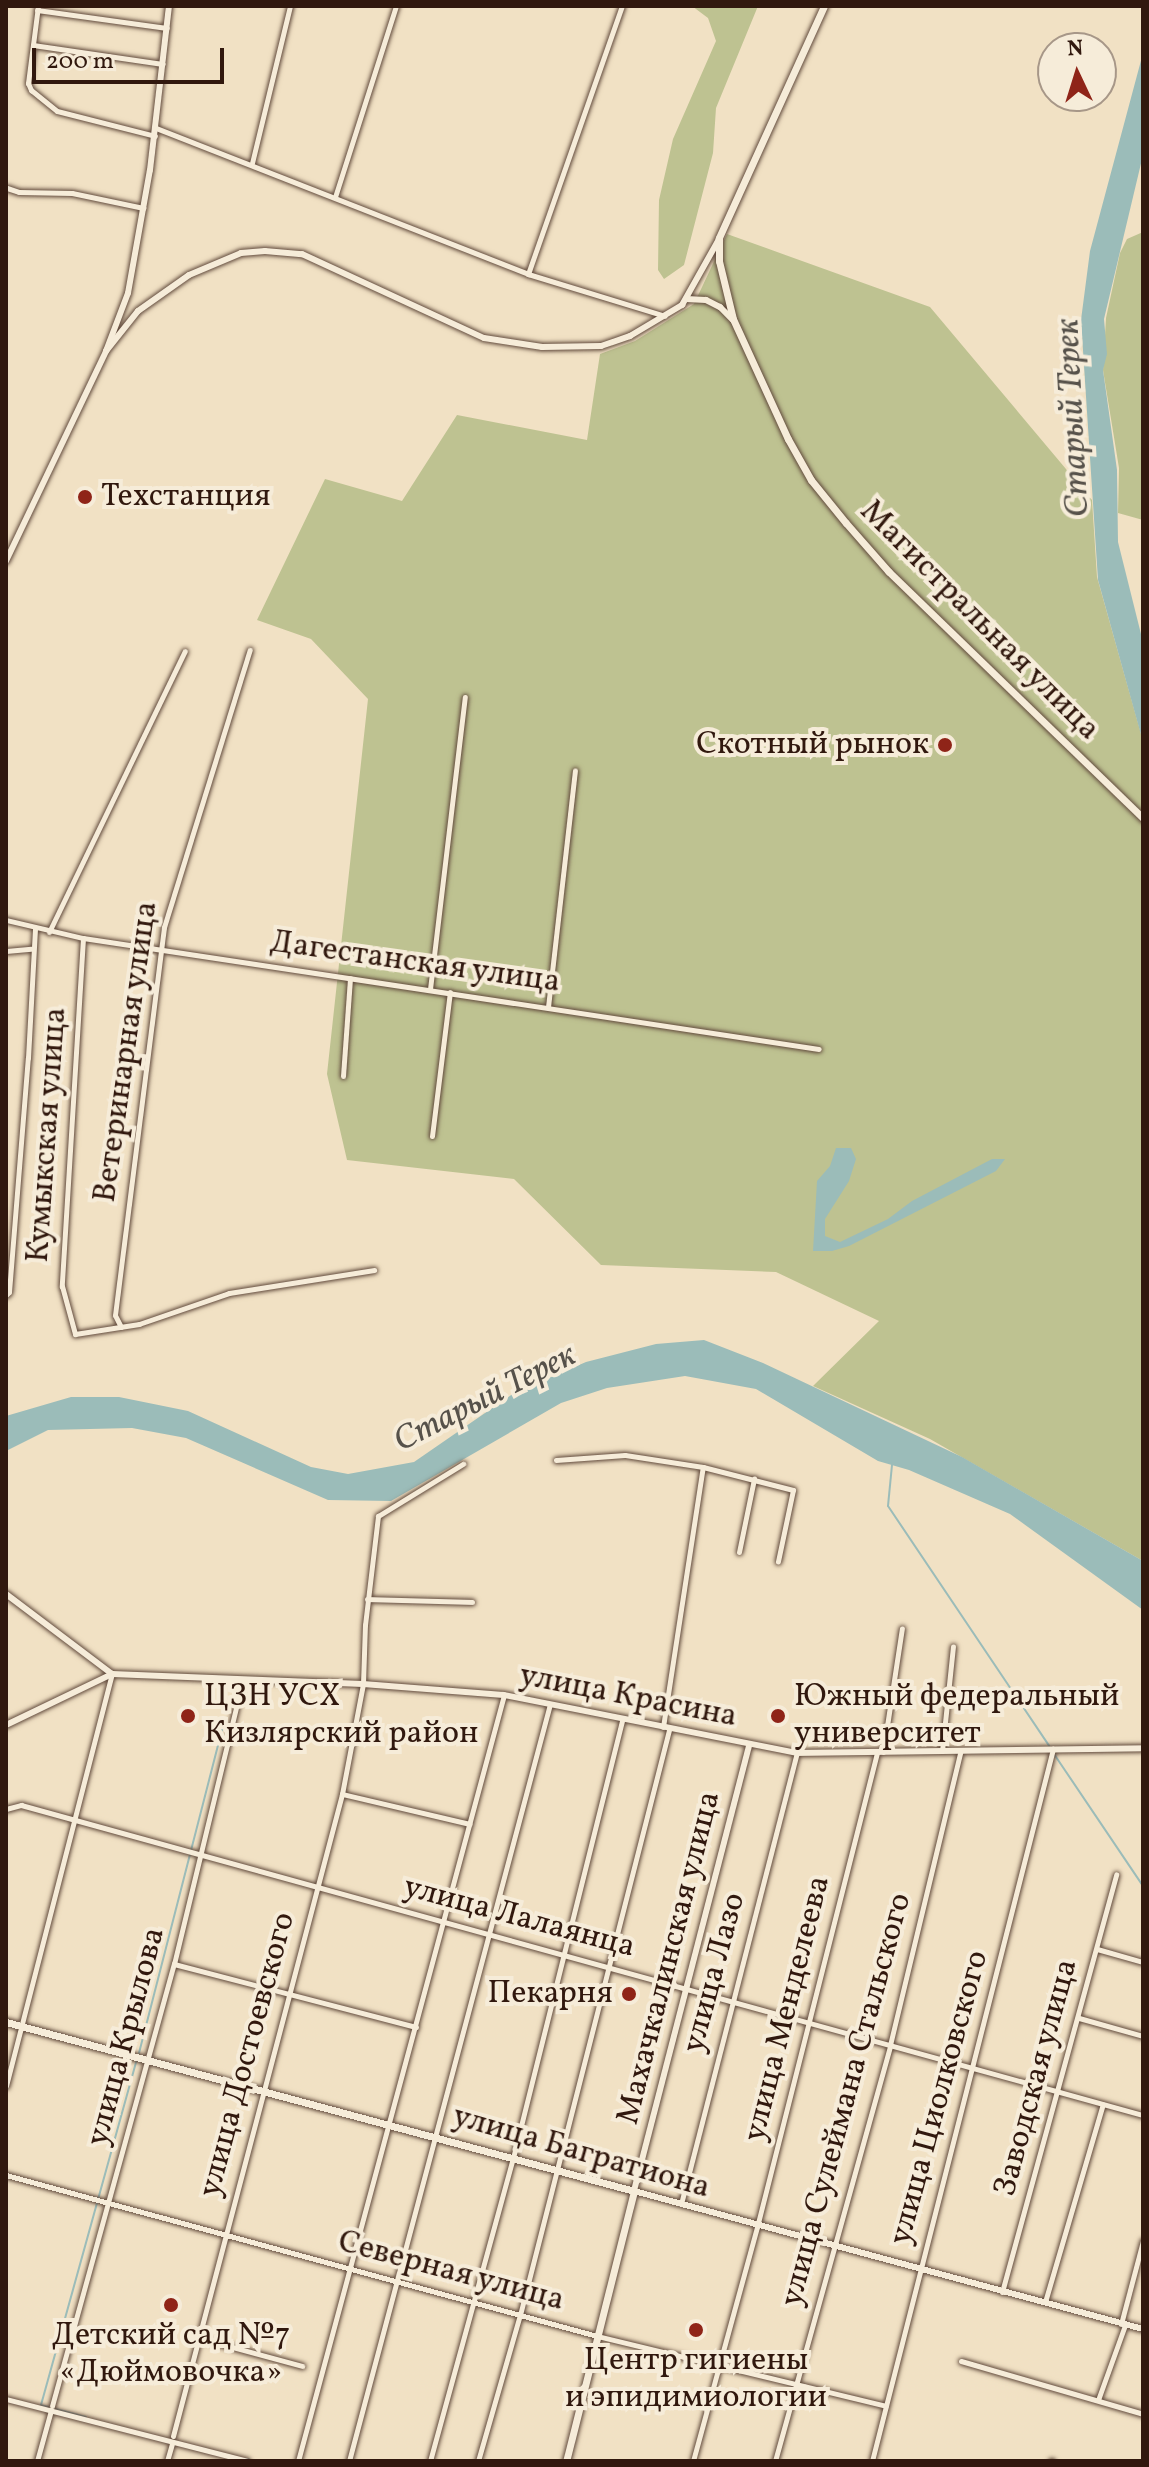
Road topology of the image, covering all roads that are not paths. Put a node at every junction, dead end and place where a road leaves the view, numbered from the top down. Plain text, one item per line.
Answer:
1 (169, 6) edge
2 (290, 6) edge
3 (396, 6) edge
4 (622, 6) edge
5 (824, 6) edge
6 (38, 8) edge
7 (167, 28) junction
8 (33, 45) junction
9 (163, 64) junction
10 (155, 132) junction
11 (252, 163) junction
12 (7, 188) edge
13 (335, 197) junction
14 (143, 208) junction
15 (719, 238) junction
16 (528, 274) junction
17 (686, 299) junction
18 (668, 316) junction
19 (733, 319) junction
20 (106, 351) junction
21 (6, 561) edge
22 (250, 650) dead end
23 (185, 651) dead end
24 (465, 697) dead end
25 (575, 771) dead end
26 (1143, 818) edge
27 (6, 920) edge
28 (35, 929) junction
29 (49, 932) junction
30 (83, 938) junction
31 (31, 949) junction
32 (162, 950) junction
33 (6, 951) edge
34 (350, 978) junction
35 (430, 989) junction
36 (450, 992) junction
37 (548, 1007) junction
38 (819, 1049) dead end
39 (343, 1076) dead end
40 (432, 1136) dead end
41 (374, 1270) dead end
42 (8, 1294) edge
43 (121, 1327) junction
44 (556, 1460) dead end
45 (463, 1464) dead end
46 (703, 1467) junction
47 (754, 1479) junction
48 (739, 1552) dead end
49 (778, 1561) dead end
50 (6, 1594) edge
51 (367, 1599) junction
52 (472, 1602) dead end
53 (902, 1628) dead end
54 (953, 1647) dead end
55 (112, 1674) junction
56 (243, 1679) junction
57 (363, 1684) junction
58 (504, 1695) junction
59 (550, 1704) junction
60 (622, 1720) junction
61 (6, 1725) edge
62 (666, 1729) junction
63 (749, 1746) junction
64 (1054, 1748) junction
65 (1143, 1748) edge
66 (961, 1750) junction
67 (942, 1751) junction
68 (880, 1752) junction
69 (797, 1753) junction
70 (342, 1794) junction
71 (6, 1809) edge
72 (77, 1821) junction
73 (470, 1824) junction
74 (198, 1854) junction
75 (1116, 1874) dead end
76 (318, 1887) junction
77 (444, 1922) junction
78 (489, 1934) junction
79 (1097, 1949) junction
80 (562, 1955) junction
81 (1143, 1962) edge
82 (174, 1964) junction
83 (608, 1968) junction
84 (687, 1989) junction
85 (288, 1992) junction
86 (732, 2002) junction
87 (1079, 2018) junction
88 (6, 2022) edge
89 (809, 2023) junction
90 (22, 2026) junction
91 (416, 2027) junction
92 (1143, 2036) edge
93 (890, 2045) junction
94 (145, 2060) junction
95 (974, 2068) junction
96 (6, 2086) edge
97 (1059, 2092) junction
98 (261, 2093) junction
99 (1103, 2104) junction
100 (1143, 2115) edge
101 (389, 2125) junction
102 (437, 2137) junction
103 (513, 2158) junction
104 (556, 2170) junction
105 (6, 2175) edge
106 (634, 2191) junction
107 (108, 2205) junction
108 (680, 2205) junction
109 (757, 2227) junction
110 (225, 2237) junction
111 (1143, 2241) edge
112 (835, 2247) junction
113 (351, 2270) junction
114 (920, 2270) junction
115 (398, 2282) junction
116 (1002, 2293) junction
117 (472, 2302) junction
118 (1045, 2303) junction
119 (520, 2315) junction
120 (1123, 2324) junction
121 (1143, 2329) edge
122 (597, 2336) junction
123 (199, 2338) junction
124 (961, 2361) dead end
125 (302, 2366) dead end
126 (719, 2368) junction
127 (796, 2387) junction
128 (6, 2399) edge
129 (1098, 2400) junction
130 (886, 2406) junction
131 (51, 2409) junction
132 (1143, 2414) edge
133 (173, 2439) junction
134 (37, 2461) edge
135 (167, 2461) edge
136 (247, 2461) edge
137 (298, 2461) edge
138 (349, 2461) edge
139 (430, 2461) edge
140 (478, 2461) edge
141 (566, 2461) edge
142 (693, 2461) edge
143 (775, 2461) edge
144 (872, 2461) edge

1 - 7 street
2 - 11 street
3 - 13 street
4 - 16 street
5 - 15 main road
6 - 7 street
6 - 8 street
7 - 9 street
8 - 9 street
8 - 10 street
9 - 10 street
10 - 11 street
10 - 14 street
11 - 13 street
12 - 14 street
13 - 16 street
14 - 20 street
15 - 17 street
15 - 19 main road, Магистральная улица
16 - 18 street
17 - 18 street
17 - 19 street
18 - 20 street
19 - 26 main road, Магистральная улица
20 - 21 street
22 - 32 street, Ветеринарная улица
23 - 29 street
24 - 35 street
25 - 37 street
27 - 28 street, Дагестанская улица
28 - 29 street, Дагестанская улица
28 - 31 street
29 - 30 street, Дагестанская улица
30 - 32 street, Дагестанская улица
30 - 43 street, Кумыкская улица
31 - 33 street
31 - 42 street
32 - 34 street, Дагестанская улица
32 - 43 street, Ветеринарная улица
34 - 35 street, Дагестанская улица
34 - 39 street
35 - 36 street, Дагестанская улица
36 - 37 street, Дагестанская улица
36 - 40 street
37 - 38 street, Дагестанская улица
41 - 43 street
44 - 46 street
45 - 51 street
46 - 47 street
46 - 62 street
47 - 48 street
47 - 49 street
50 - 55 street
51 - 52 street
51 - 57 street
53 - 68 street
54 - 67 street
55 - 56 street, улица Красина
55 - 61 street, улица Красина
55 - 72 street
56 - 57 street, улица Красина
56 - 74 street, улица Крылова
57 - 58 street, улица Красина
57 - 70 street, улица Достоевского
58 - 59 street, улица Красина
58 - 73 street
59 - 60 street, улица Красина
59 - 78 street
60 - 62 street, улица Красина
60 - 80 street
62 - 63 street, улица Красина
62 - 83 street
63 - 69 street, улица Красина
63 - 84 street, Махачкалинская улица
64 - 65 street, улица Красина
64 - 66 street, улица Красина
64 - 95 street, улица Циолковского
66 - 67 street, улица Красина
66 - 93 street, улица Сулеймана Стальского
67 - 68 street, улица Красина
68 - 69 street, улица Красина
68 - 89 street, улица Менделеева
69 - 86 street, улица Лазо
70 - 73 street
70 - 76 street, улица Достоевского
71 - 72 street, улица Лалаянца
72 - 74 street, улица Лалаянца
72 - 90 street
73 - 77 street
74 - 76 street, улица Лалаянца
74 - 82 street, улица Крылова
75 - 79 street, Заводская улица
76 - 77 street, улица Лалаянца
76 - 85 street, улица Достоевского
77 - 78 street, улица Лалаянца
77 - 91 street
78 - 80 street, улица Лалаянца
78 - 102 street
79 - 81 street
79 - 87 street, Заводская улица
80 - 83 street, улица Лалаянца
80 - 103 street
82 - 85 street
82 - 94 street, улица Крылова
83 - 84 street, улица Лалаянца
83 - 104 street
84 - 86 street, улица Лалаянца
84 - 106 street, Махачкалинская улица
85 - 91 street
85 - 98 street, улица Достоевского
86 - 89 street, улица Лалаянца
86 - 108 street, улица Лазо
87 - 92 street
87 - 97 street, Заводская улица
88 - 90 main road, улица Багратиона
89 - 93 street, улица Лалаянца
89 - 109 street, улица Менделеева
90 - 94 main road, улица Багратиона
90 - 96 street
91 - 101 street
93 - 95 street, улица Лалаянца
93 - 112 street, улица Сулеймана Стальского
94 - 98 main road, улица Багратиона
94 - 107 street, улица Крылова
95 - 97 street, улица Лалаянца
95 - 114 street, улица Циолковского
97 - 99 street, улица Лалаянца
97 - 116 street, Заводская улица
98 - 101 main road, улица Багратиона
98 - 110 street, улица Достоевского
99 - 100 street, улица Лалаянца
99 - 118 street
101 - 102 main road, улица Багратиона
101 - 113 street
102 - 103 main road, улица Багратиона
102 - 115 street
103 - 104 main road, улица Багратиона
103 - 117 street
104 - 106 main road, улица Багратиона
104 - 119 street
105 - 107 street, Северная улица
106 - 108 street, улица Багратиона
106 - 122 main road, Махачкалинская улица
107 - 110 street, Северная улица
107 - 131 street, улица Крылова
108 - 109 street, улица Багратиона
109 - 112 street, улица Багратиона
109 - 126 street, улица Менделеева
110 - 113 street, Северная улица
110 - 123 street, улица Достоевского
111 - 120 street
112 - 114 street, улица Багратиона
112 - 127 street, улица Сулеймана Стальского
113 - 115 street, Северная улица
113 - 137 street
114 - 116 street, улица Багратиона
114 - 130 street, улица Циолковского
115 - 117 street, Северная улица
115 - 138 street
116 - 118 street, улица Багратиона
117 - 119 street, Северная улица
117 - 139 street
118 - 120 street, улица Багратиона
119 - 122 street, Северная улица
119 - 140 street
120 - 121 street, улица Багратиона
120 - 129 street
122 - 126 street, Северная улица
122 - 141 main road, Махачкалинская улица
123 - 125 street
123 - 133 street, улица Достоевского
124 - 129 street
126 - 127 street, Северная улица
126 - 142 street, улица Менделеева
127 - 130 street, Северная улица
127 - 143 street, улица Сулеймана Стальского
128 - 131 street
129 - 132 street
130 - 144 street, улица Циолковского
131 - 133 street
131 - 134 street, улица Крылова
133 - 135 street, улица Достоевского
133 - 136 street

